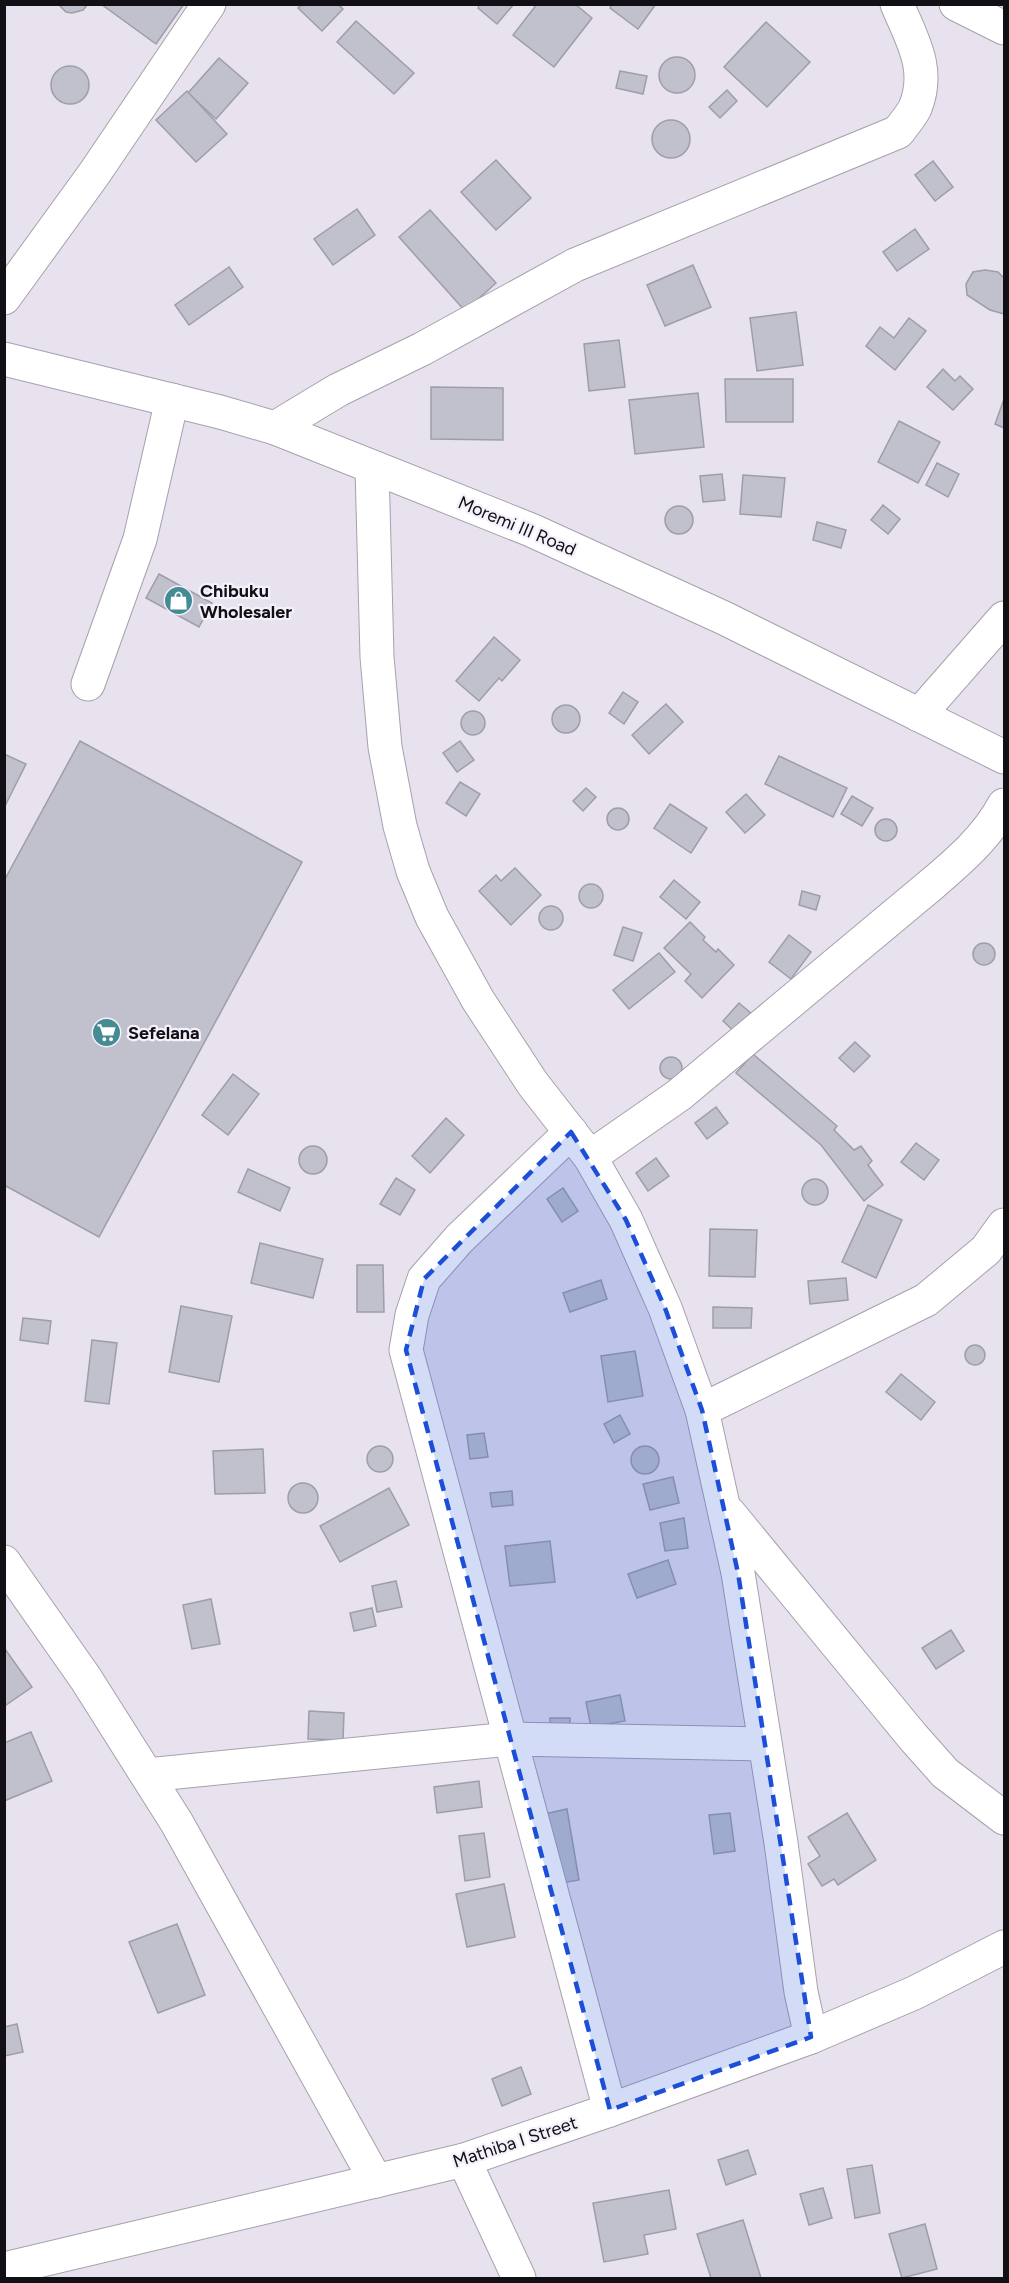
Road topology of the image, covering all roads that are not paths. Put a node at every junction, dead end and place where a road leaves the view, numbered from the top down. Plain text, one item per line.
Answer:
1 (209, 4) edge
2 (897, 4) edge
3 (956, 4) edge
4 (1005, 28) edge
5 (4, 298) edge
6 (4, 359) edge
7 (172, 400) junction
8 (275, 428) junction
9 (372, 468) junction
10 (1005, 618) edge
11 (88, 684) dead end
12 (919, 715) junction
13 (1005, 757) edge
14 (1001, 822) edge
15 (581, 1145) junction
16 (1005, 1225) edge
17 (702, 1410) junction
18 (726, 1510) junction
19 (4, 1562) edge
20 (510, 1739) junction
21 (765, 1744) junction
22 (147, 1775) junction
23 (1005, 1818) edge
24 (1005, 1947) edge
25 (811, 2037) junction
26 (610, 2110) junction
27 (464, 2160) junction
28 (376, 2181) junction
29 (4, 2270) edge
30 (519, 2278) edge

1 - 5 street
2 - 8 street
3 - 4 street
6 - 7 street, Moremi III Road
7 - 8 street, Moremi III Road
7 - 11 street
8 - 9 street, Moremi III Road
9 - 12 street, Moremi III Road
9 - 15 street
10 - 12 street
12 - 13 street, Moremi III Road
14 - 15 street
15 - 17 street
15 - 20 street
16 - 17 street
17 - 18 street
18 - 21 street
18 - 23 street
19 - 22 street
20 - 21 street
20 - 22 street
20 - 26 street
21 - 25 street
22 - 28 street
24 - 25 street, Mathiba I Street
25 - 26 street, Mathiba I Street
26 - 27 street, Mathiba I Street
27 - 28 street, Mathiba I Street
27 - 30 street
28 - 29 street, Mathiba I Street

